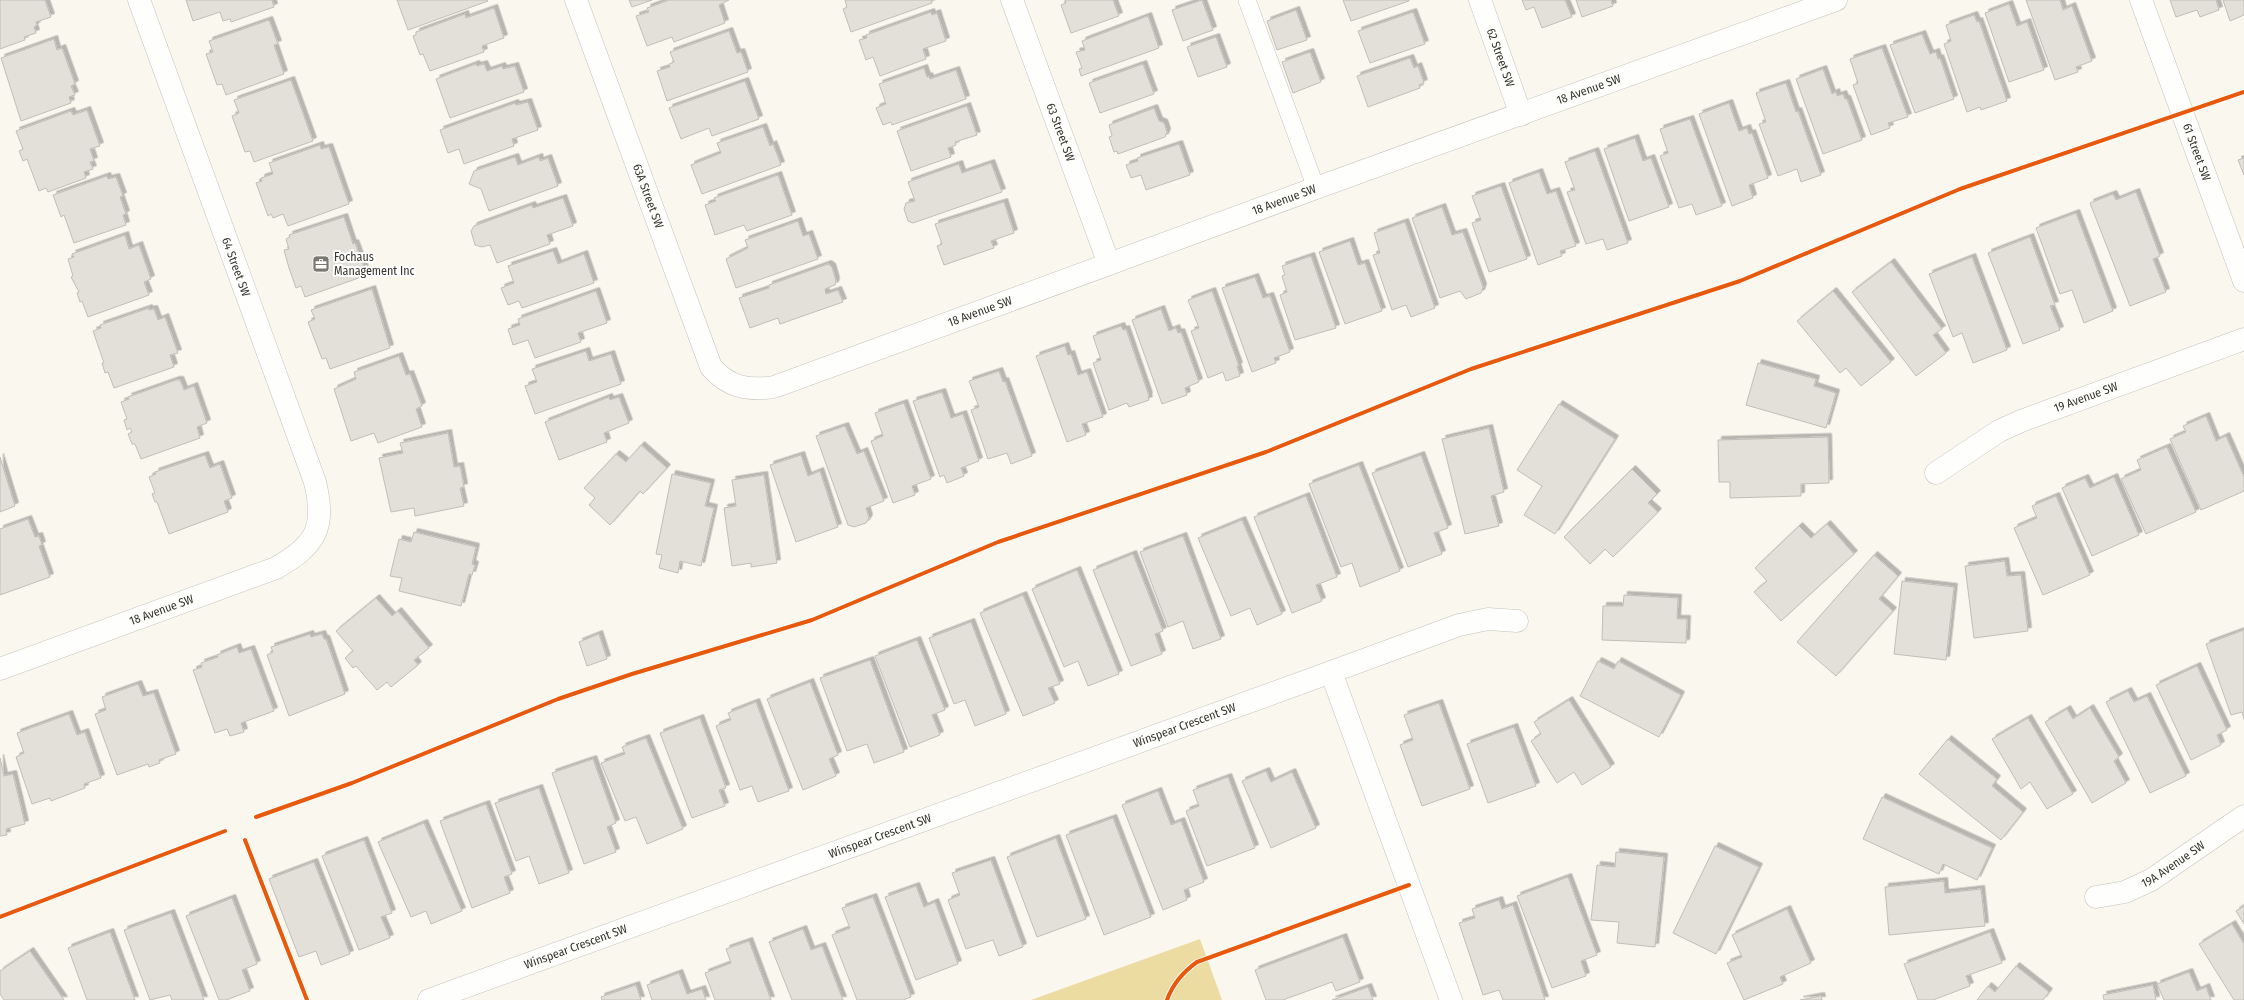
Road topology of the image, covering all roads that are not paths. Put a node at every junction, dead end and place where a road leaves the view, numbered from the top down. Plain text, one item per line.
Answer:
1 (139, 0) edge
2 (576, 0) edge
3 (1012, 0) edge
4 (1247, 0) edge
5 (1480, 0) edge
6 (1836, 0) edge
7 (2141, 0) edge
8 (1521, 115) junction
9 (1316, 188) junction
10 (1109, 264) junction
11 (2244, 281) edge
12 (2244, 339) edge
13 (730, 384) joint
14 (1936, 473) dead end
15 (315, 537) joint
16 (1517, 621) dead end
17 (0, 669) edge
18 (1331, 672) junction
19 (2244, 816) edge
20 (2096, 897) dead end
21 (429, 1000) edge
22 (1451, 1000) edge

1 - 15 street, 64 Street SW
2 - 13 street, 63A Street SW
3 - 10 street, 63 Street SW
4 - 9 lane
5 - 8 street, 62 Street SW
6 - 8 street, 18 Avenue SW
7 - 11 street, 61 Street SW
8 - 9 street, 18 Avenue SW
9 - 10 street, 18 Avenue SW
10 - 13 street, 18 Avenue SW
12 - 14 street, 19 Avenue SW
15 - 17 street, 18 Avenue SW
16 - 18 street, Winspear Crescent SW
18 - 21 street, Winspear Crescent SW
18 - 22 street
19 - 20 street, 19A Avenue SW

